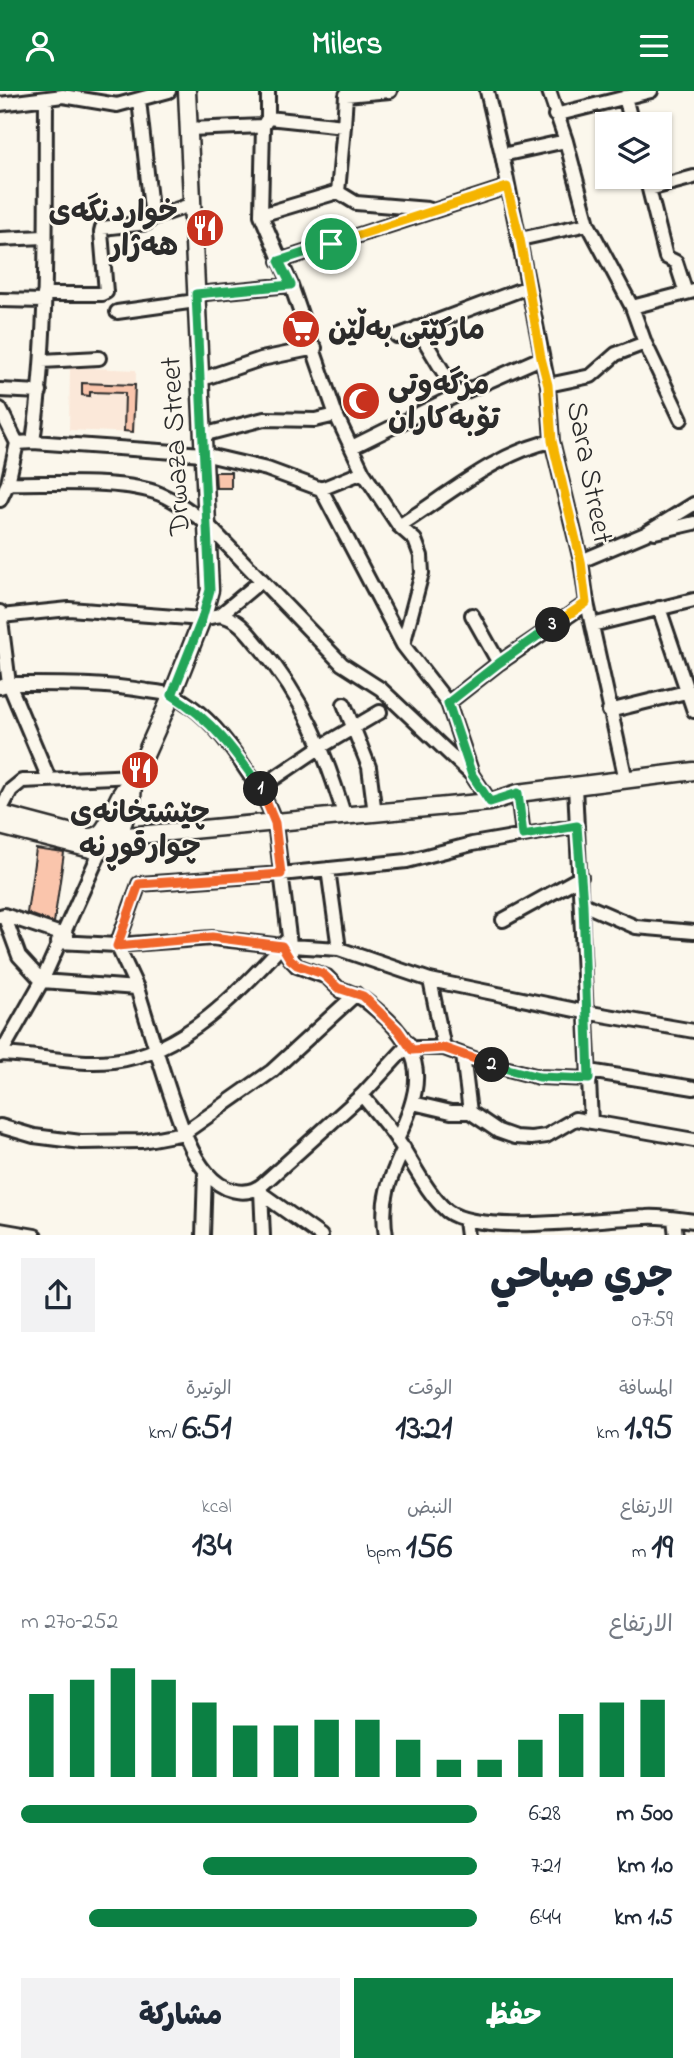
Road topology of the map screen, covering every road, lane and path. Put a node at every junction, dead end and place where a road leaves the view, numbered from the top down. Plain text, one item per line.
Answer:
1 (169, 91) edge
2 (187, 91) edge
3 (268, 91) edge
4 (390, 91) edge
5 (487, 91) edge
6 (549, 91) edge
7 (651, 91) edge
8 (346, 93) edge
9 (52, 96) edge
10 (625, 97) junction
11 (139, 100) junction
12 (0, 104) edge
13 (629, 112) edge
14 (555, 115) junction
15 (266, 122) junction
16 (344, 126) junction
17 (189, 129) junction
18 (566, 141) junction
19 (502, 155) junction
20 (694, 177) edge
21 (672, 180) edge
22 (507, 187) junction
23 (649, 189) edge
24 (338, 192) junction
25 (193, 204) junction
26 (376, 205) junction
27 (435, 209) junction
28 (261, 215) junction
29 (152, 218) junction
30 (588, 223) junction
31 (384, 227) junction
32 (44, 237) junction
33 (0, 239) edge
34 (520, 239) junction
35 (279, 261) junction
36 (291, 285) junction
37 (528, 287) junction
38 (690, 292) edge
39 (196, 297) junction
40 (44, 298) junction
41 (0, 300) edge
42 (632, 307) junction
43 (117, 312) dead end
44 (417, 328) junction
45 (397, 336) dead end
46 (645, 343) junction
47 (315, 348) junction
48 (99, 358) dead end
49 (541, 358) junction
50 (42, 361) junction
51 (199, 380) junction
52 (548, 385) junction
53 (0, 390) edge
54 (40, 392) junction
55 (457, 395) junction
56 (0, 409) edge
57 (337, 415) junction
58 (681, 419) dead end
59 (202, 435) junction
60 (552, 441) junction
61 (33, 442) junction
62 (17, 443) junction
63 (352, 447) junction
64 (203, 454) junction
65 (363, 472) junction
66 (8, 483) junction
67 (321, 489) junction
68 (0, 500) edge
69 (694, 503) edge
70 (206, 523) junction
71 (694, 523) edge
72 (399, 526) junction
73 (645, 534) junction
74 (581, 561) junction
75 (262, 580) junction
76 (694, 600) edge
77 (586, 603) junction
78 (659, 608) junction
79 (0, 614) edge
80 (220, 615) junction
81 (472, 615) dead end
82 (202, 619) junction
83 (592, 625) junction
84 (403, 645) junction
85 (499, 663) junction
86 (4, 685) edge
87 (172, 695) junction
88 (692, 702) edge
89 (448, 703) junction
90 (344, 705) dead end
91 (610, 711) junction
92 (380, 712) dead end
93 (354, 727) junction
94 (322, 746) junction
95 (694, 771) edge
96 (472, 775) junction
97 (49, 779) junction
98 (134, 779) junction
99 (626, 780) junction
100 (575, 786) junction
101 (260, 788) junction
102 (518, 793) junction
103 (490, 802) junction
104 (0, 812) edge
105 (375, 814) junction
106 (345, 817) junction
107 (275, 823) junction
108 (0, 826) edge
109 (577, 826) junction
110 (111, 834) junction
111 (523, 835) junction
112 (101, 850) junction
113 (328, 869) junction
114 (281, 874) junction
115 (581, 877) junction
116 (583, 904) junction
117 (2, 915) edge
118 (503, 920) dead end
119 (24, 922) junction
120 (694, 932) edge
121 (60, 938) junction
122 (14, 941) junction
123 (287, 943) junction
124 (117, 946) junction
125 (339, 950) junction
126 (430, 980) junction
127 (43, 981) junction
128 (137, 988) junction
129 (353, 997) junction
130 (585, 1011) junction
131 (694, 1031) edge
132 (443, 1044) junction
133 (413, 1048) junction
134 (156, 1049) junction
135 (0, 1055) edge
136 (463, 1055) junction
137 (589, 1075) junction
138 (694, 1088) edge
139 (362, 1095) junction
140 (413, 1103) junction
141 (470, 1112) junction
142 (591, 1122) junction
143 (0, 1126) edge
144 (184, 1133) junction
145 (694, 1140) edge
146 (401, 1144) junction
147 (414, 1169) junction
148 (205, 1171) junction
149 (390, 1178) junction
150 (259, 1189) junction
151 (674, 1219) junction
152 (465, 1221) junction
153 (694, 1221) edge
154 (0, 1230) edge
155 (535, 1230) edge
156 (35, 1235) edge
157 (204, 1235) edge
158 (263, 1235) edge
159 (321, 1235) edge
160 (386, 1235) edge
161 (467, 1235) edge
162 (676, 1235) edge

1 - 11 street
2 - 17 street, Drwaza Street
3 - 15 street
4 - 8 street
5 - 19 street, Sara Street
6 - 14 street
7 - 10 street
8 - 16 street
9 - 11 street
9 - 12 street
9 - 32 street
10 - 13 street
10 - 14 street
11 - 29 street
14 - 18 street
15 - 16 street
15 - 17 street
15 - 28 street
16 - 24 street
17 - 25 street, Drwaza Street
18 - 19 street
18 - 30 street
19 - 22 street, Sara Street
20 - 21 street
22 - 27 street
22 - 34 street, Sara Street
23 - 38 street
24 - 26 street
24 - 28 street
25 - 29 street
25 - 39 street, Drwaza Street
26 - 27 street
26 - 31 street
27 - 31 street
28 - 35 street
29 - 40 street
30 - 34 street
30 - 42 street
31 - 35 street
32 - 33 street
32 - 40 street
34 - 37 street, Sara Street
35 - 36 street
36 - 39 street
36 - 47 street
37 - 44 street
37 - 49 street, Sara Street
38 - 42 street
39 - 43 street
39 - 51 street, Drwaza Street
40 - 41 street
40 - 50 street
42 - 46 street
44 - 45 street
44 - 55 street
46 - 52 street
46 - 58 street
47 - 51 street
47 - 57 street
48 - 50 street
49 - 52 street, Sara Street
49 - 55 street
50 - 54 street
51 - 59 street, Drwaza Street
52 - 60 street, Sara Street
53 - 54 street
54 - 61 street
55 - 63 street
56 - 62 street
57 - 59 street
57 - 63 street
59 - 64 street, Drwaza Street
60 - 72 street
60 - 74 street, Sara Street
61 - 62 street
61 - 64 street
62 - 66 street
63 - 65 street
64 - 67 street
64 - 70 street, Drwaza Street
65 - 67 street
65 - 72 street
66 - 68 street
66 - 70 street
67 - 84 street
69 - 73 street
70 - 75 street
70 - 82 street, Drwaza Street
71 - 73 street
72 - 84 street
73 - 74 street
74 - 77 street, Sara Street
75 - 80 street
75 - 96 street
76 - 78 street
77 - 83 street, Sara Street
77 - 85 street
78 - 83 street
78 - 88 street
79 - 82 street
79 - 86 street
80 - 82 street
80 - 94 street
81 - 85 street
82 - 87 street, Drwaza Street
83 - 91 street, Sara Street
84 - 89 street
85 - 89 street
86 - 87 street
86 - 97 street
87 - 98 street, Drwaza Street
87 - 101 street
88 - 91 street
89 - 96 street
90 - 93 street
91 - 99 street, Sara Street
92 - 93 street
93 - 94 street
93 - 105 street
94 - 101 street
94 - 106 street
95 - 99 street
96 - 103 street
97 - 98 street
97 - 104 street
98 - 110 street, Drwaza Street
99 - 100 street
100 - 102 street
100 - 109 street
101 - 107 street
102 - 103 street
102 - 111 street
103 - 105 street
104 - 110 street
105 - 106 street
106 - 107 street
107 - 110 street
107 - 114 street
108 - 112 street
109 - 111 street
109 - 115 street
110 - 112 street, Drwaza Street
111 - 113 street
112 - 121 street
113 - 114 street
113 - 125 street
114 - 123 street
114 - 124 street
115 - 116 street
115 - 118 street
116 - 120 street
116 - 130 street
117 - 119 street
117 - 122 street
119 - 121 street
119 - 122 street
121 - 124 street
121 - 127 street
122 - 127 street
123 - 124 street
123 - 125 street
123 - 129 street
123 - 134 street
124 - 128 street
125 - 126 street
126 - 130 street
126 - 132 street
127 - 128 street
127 - 135 street
128 - 134 street
129 - 133 street
129 - 144 street
130 - 131 street
130 - 137 street
132 - 133 street
132 - 136 street
133 - 139 street
133 - 140 street
134 - 135 street
134 - 144 street
136 - 137 street
136 - 141 street
137 - 138 street
137 - 142 street
139 - 146 street
139 - 150 street
140 - 141 street
140 - 146 street
141 - 142 street
142 - 145 street
143 - 144 street
144 - 148 street
146 - 147 street
146 - 149 street
147 - 149 street
147 - 152 street
148 - 150 street
148 - 157 street
149 - 160 street
150 - 158 street
150 - 159 street
151 - 153 street
151 - 155 street
151 - 162 street
152 - 155 street
152 - 161 street
154 - 156 street

